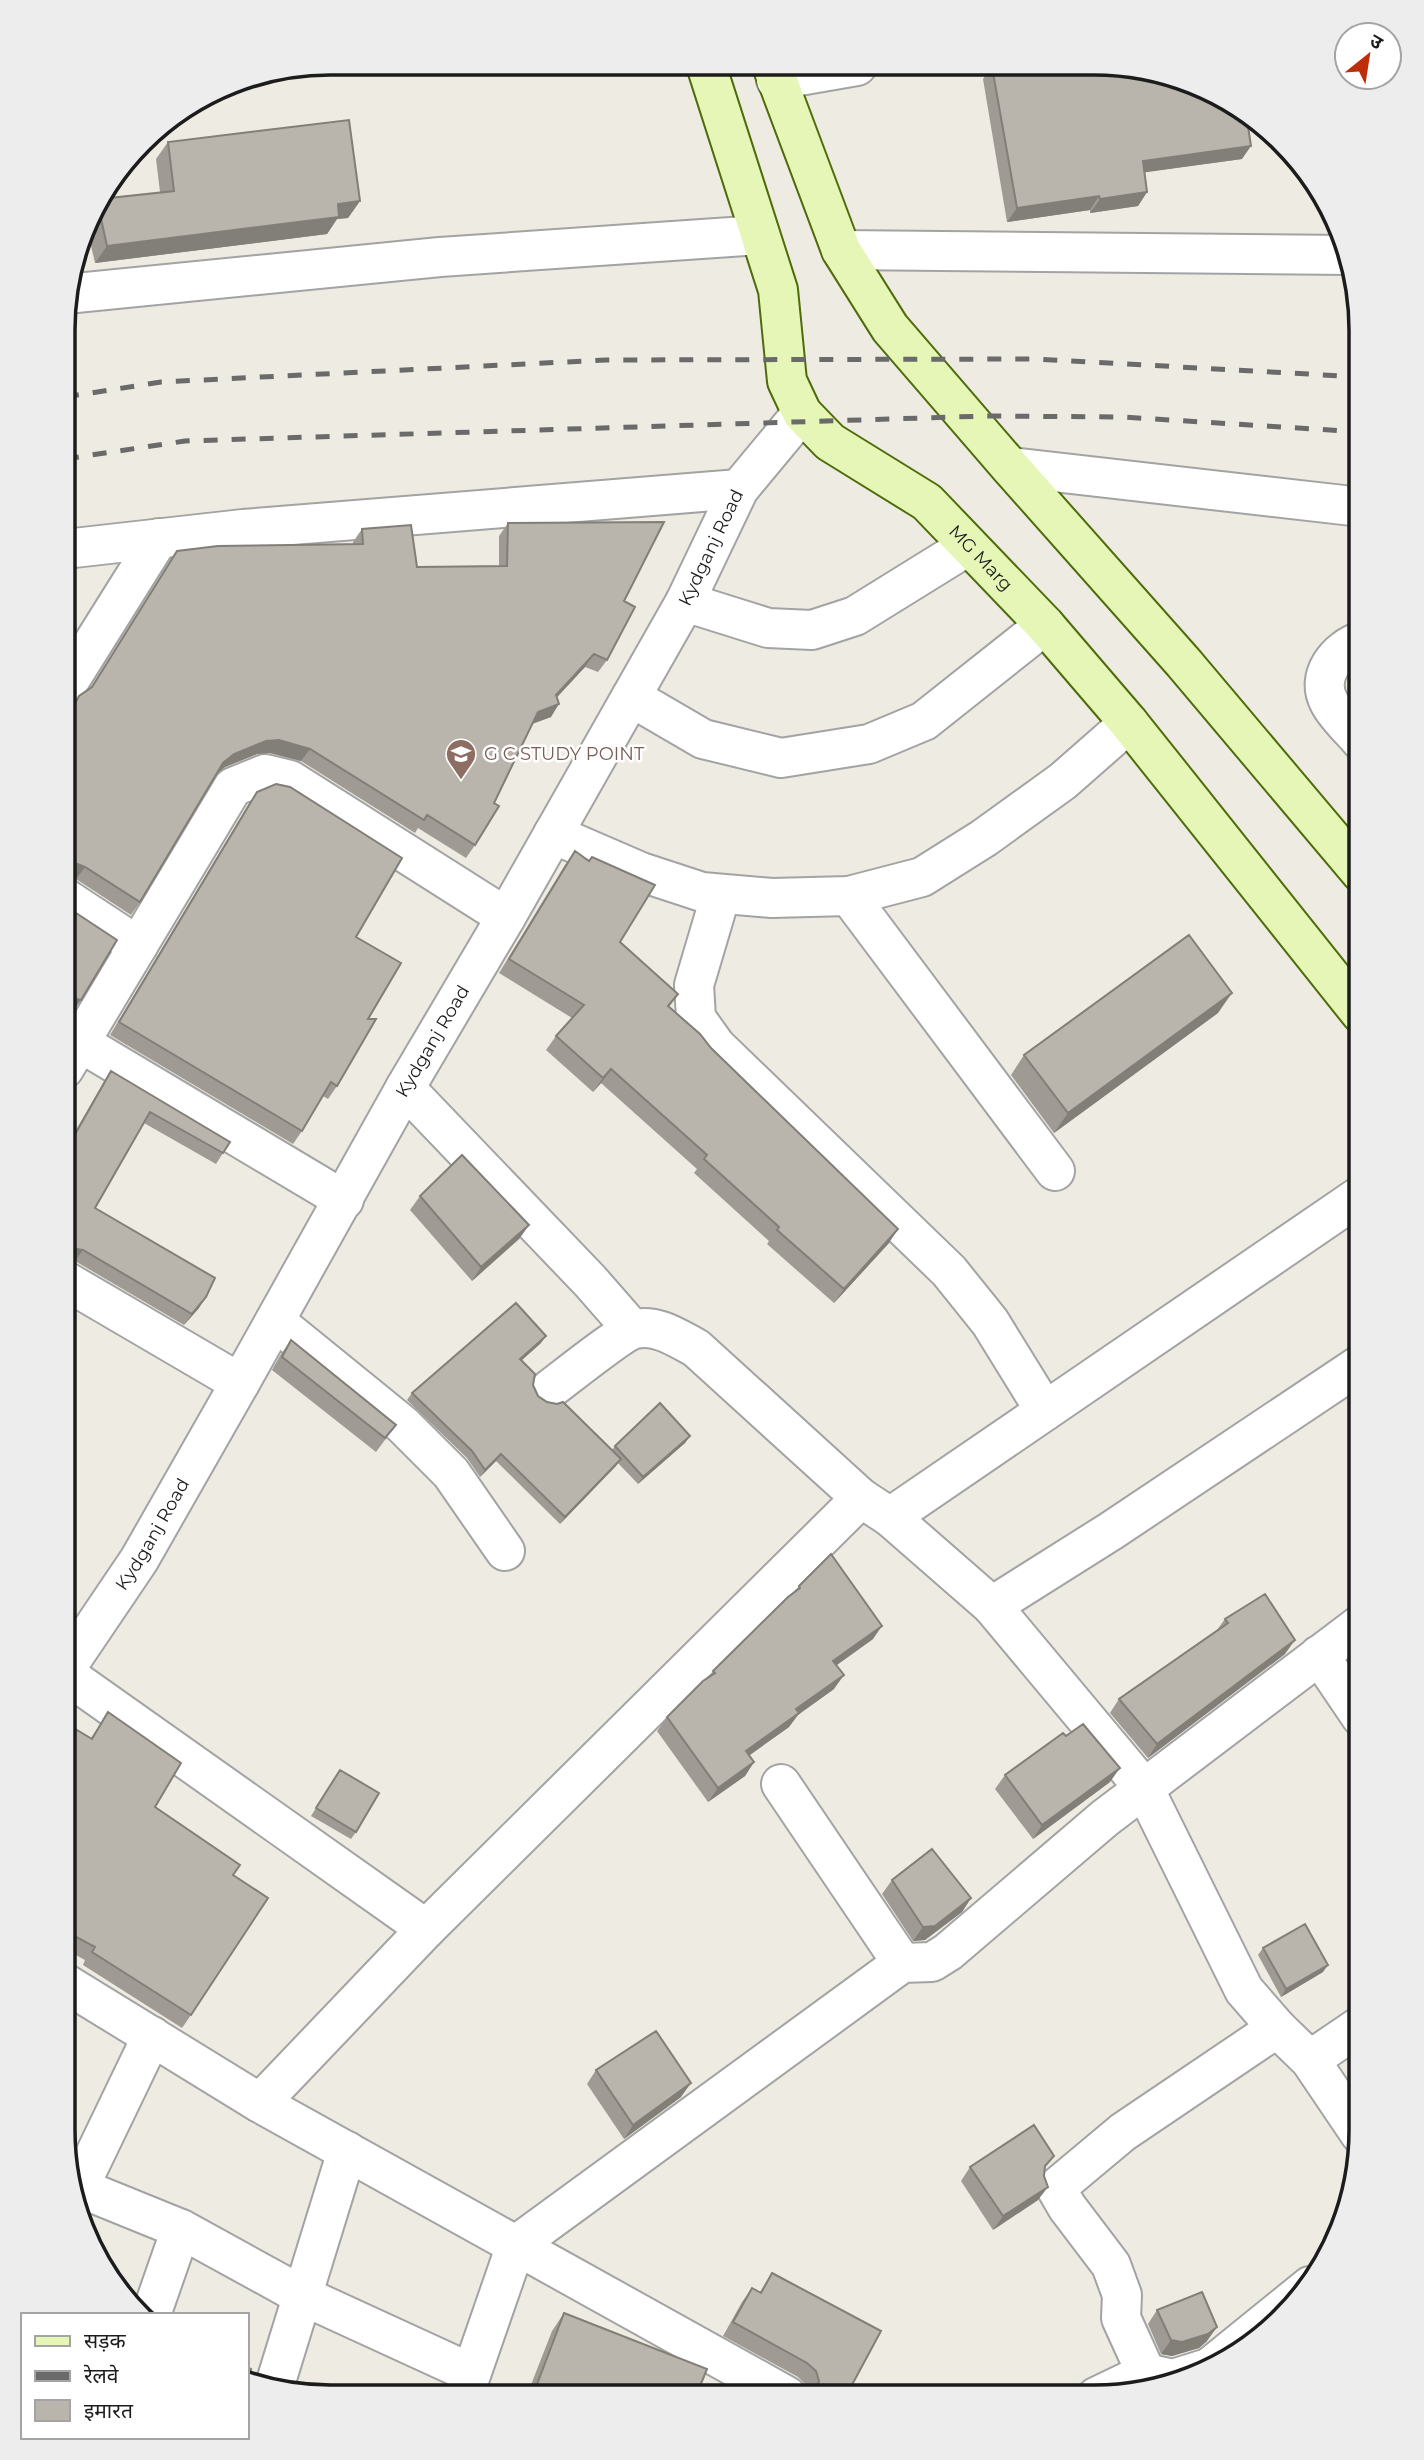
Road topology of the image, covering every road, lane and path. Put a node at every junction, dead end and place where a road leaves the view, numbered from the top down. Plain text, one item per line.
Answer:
1 (709, 75) edge
2 (775, 75) edge
3 (760, 235) junction
4 (841, 250) junction
5 (1337, 256) edge
6 (78, 293) edge
7 (802, 413) junction
8 (1010, 467) junction
9 (739, 489) junction
10 (1349, 506) edge
11 (159, 538) junction
12 (968, 545) junction
13 (75, 548) edge
14 (685, 602) junction
15 (1045, 625) junction
16 (1349, 647) edge
17 (75, 672) edge
18 (631, 697) junction
19 (1129, 723) junction
20 (1349, 726) edge
21 (553, 834) junction
22 (1349, 859) edge
23 (721, 894) junction
24 (849, 897) junction
25 (75, 905) edge
26 (506, 917) junction
27 (138, 946) junction
28 (1349, 999) edge
29 (75, 1040) edge
30 (75, 1051) edge
31 (405, 1088) junction
32 (1055, 1171) dead end
33 (344, 1200) junction
34 (1349, 1203) edge
35 (75, 1297) edge
36 (275, 1321) junction
37 (632, 1329) junction
38 (1349, 1372) edge
39 (240, 1383) junction
40 (550, 1389) dead end
41 (1045, 1411) junction
42 (875, 1508) junction
43 (505, 1551) dead end
44 (992, 1606) junction
45 (1349, 1633) edge
46 (1319, 1655) junction
47 (75, 1656) edge
48 (75, 1680) edge
49 (1349, 1699) edge
50 (781, 1784) dead end
51 (1143, 1788) junction
52 (426, 1929) junction
53 (902, 1963) junction
54 (75, 1989) edge
55 (1277, 2028) junction
56 (1349, 2033) edge
57 (152, 2036) junction
58 (1310, 2060) junction
59 (260, 2103) junction
60 (1349, 2118) edge
61 (347, 2151) junction
62 (81, 2184) edge
63 (84, 2195) edge
64 (181, 2229) junction
65 (516, 2245) junction
66 (301, 2295) junction
67 (152, 2312) edge
68 (1146, 2373) junction
69 (1160, 2376) edge
70 (277, 2379) edge
71 (1125, 2383) edge
72 (467, 2384) edge
73 (767, 2385) edge

1 - 3 main road, MG Marg
2 - 4 main road
3 - 6 street
3 - 7 main road, MG Marg
4 - 5 street
4 - 8 main road
7 - 9 street, Kydganj Road
7 - 12 main road, MG Marg
8 - 10 street
8 - 22 main road
9 - 11 street
9 - 14 street, Kydganj Road
11 - 13 street
11 - 17 street
12 - 14 street
12 - 15 main road, MG Marg
14 - 18 street, Kydganj Road
15 - 18 street
15 - 19 main road, MG Marg
16 - 20 street
18 - 21 street, Kydganj Road
19 - 24 street
19 - 28 main road, MG Marg
21 - 23 street
21 - 26 street, Kydganj Road
23 - 24 street
23 - 41 street
24 - 32 street
25 - 27 street
26 - 27 street
26 - 31 street, Kydganj Road
27 - 29 street
30 - 33 street
31 - 33 street, Kydganj Road
31 - 37 street
33 - 36 street, Kydganj Road
34 - 41 street
35 - 39 street
36 - 39 street, Kydganj Road
36 - 43 street
37 - 40 street
37 - 42 street
38 - 44 street
39 - 47 street, Kydganj Road
41 - 42 street
42 - 44 street
42 - 52 street
44 - 51 street
45 - 46 street
46 - 49 street
46 - 51 street
48 - 52 street
50 - 53 street
51 - 53 street
51 - 55 street
52 - 59 street
53 - 65 street
54 - 57 street
55 - 58 street
55 - 68 street
56 - 58 street
57 - 59 street
57 - 62 street
58 - 60 street
59 - 61 street
61 - 65 street
61 - 66 street
63 - 64 street
64 - 66 street
64 - 67 street
65 - 72 street
65 - 73 street
66 - 70 street
66 - 72 street
68 - 69 street
68 - 71 street

